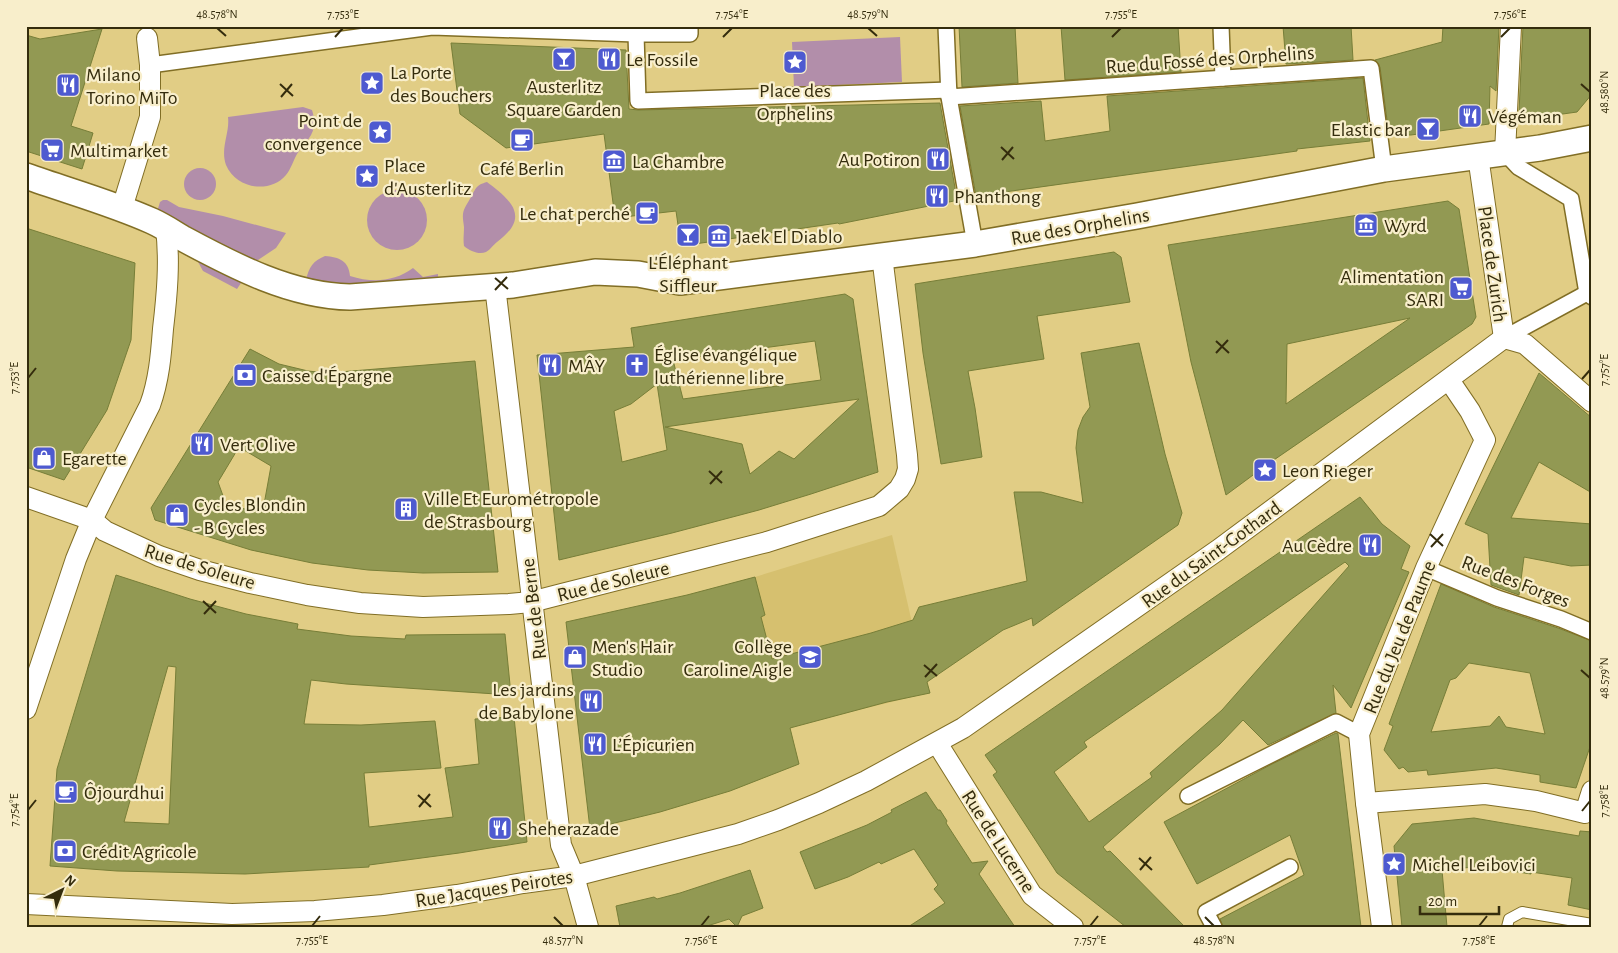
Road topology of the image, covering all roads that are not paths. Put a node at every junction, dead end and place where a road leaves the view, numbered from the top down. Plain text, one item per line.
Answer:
1 (432, 26) edge
2 (690, 26) edge
3 (946, 26) edge
4 (1220, 26) edge
5 (1512, 26) edge
6 (344, 32) edge
7 (636, 34) junction
8 (147, 38) dead end
9 (150, 64) junction
10 (1223, 78) junction
11 (949, 93) junction
12 (1592, 138) edge
13 (1505, 153) junction
14 (1478, 156) junction
15 (1384, 169) junction
16 (26, 176) edge
17 (122, 208) junction
18 (166, 228) junction
19 (975, 244) junction
20 (882, 256) junction
21 (495, 286) junction
22 (1589, 295) edge
23 (1504, 338) junction
24 (1449, 380) junction
25 (1592, 402) edge
26 (26, 497) edge
27 (92, 520) junction
28 (1426, 568) junction
29 (532, 602) junction
30 (1592, 632) edge
31 (26, 709) edge
32 (1359, 734) junction
33 (937, 743) junction
34 (1592, 791) edge
35 (1188, 796) dead end
36 (1366, 803) junction
37 (1290, 867) dead end
38 (574, 876) junction
39 (26, 904) edge
40 (232, 920) edge
41 (1592, 924) edge
42 (588, 927) edge
43 (1074, 927) edge
44 (1214, 927) edge
45 (1382, 927) edge
46 (1507, 927) edge

1 - 6 street
1 - 7 street
2 - 7 street
3 - 11 street
4 - 10 street
5 - 13 street
6 - 9 street
7 - 11 street
8 - 9 street
9 - 17 street
10 - 11 street, Rue du Fossé des Orphelins
10 - 15 street, Rue du Fossé des Orphelins
11 - 19 street
12 - 13 street, Rue des Orphelins
13 - 14 street, Rue des Orphelins
13 - 22 street
14 - 15 street, Rue des Orphelins
14 - 23 street, Place de Zurich
15 - 19 street, Rue des Orphelins
16 - 17 street
17 - 18 street
18 - 21 street
18 - 27 street
19 - 20 street, Rue des Orphelins
20 - 21 street, Rue des Orphelins
20 - 29 street, Rue de Soleure
21 - 29 street, Rue de Berne
22 - 23 street, Place de Zurich
23 - 24 street, Rue du Saint-Gothard
23 - 25 street
24 - 28 street, Rue du Jeu de Paume
24 - 33 street, Rue du Saint-Gothard
26 - 27 street, Rue de Soleure
27 - 29 street, Rue de Soleure
27 - 31 street
28 - 30 street, Rue des Forges
28 - 32 street, Rue du Jeu de Paume
29 - 38 street, Rue de Berne
32 - 35 street, Rue du Jeu de Paume
32 - 36 street, Rue du Jeu de Paume
33 - 38 street, Rue Jacques Peirotes
33 - 43 street, Rue de Lucerne
34 - 36 street
36 - 45 street, Rue du Jeu de Paume
37 - 44 street
38 - 40 street, Rue Jacques Peirotes
38 - 42 street, Rue de Berne
39 - 40 street, Rue Jacques Peirotes
41 - 46 lane

